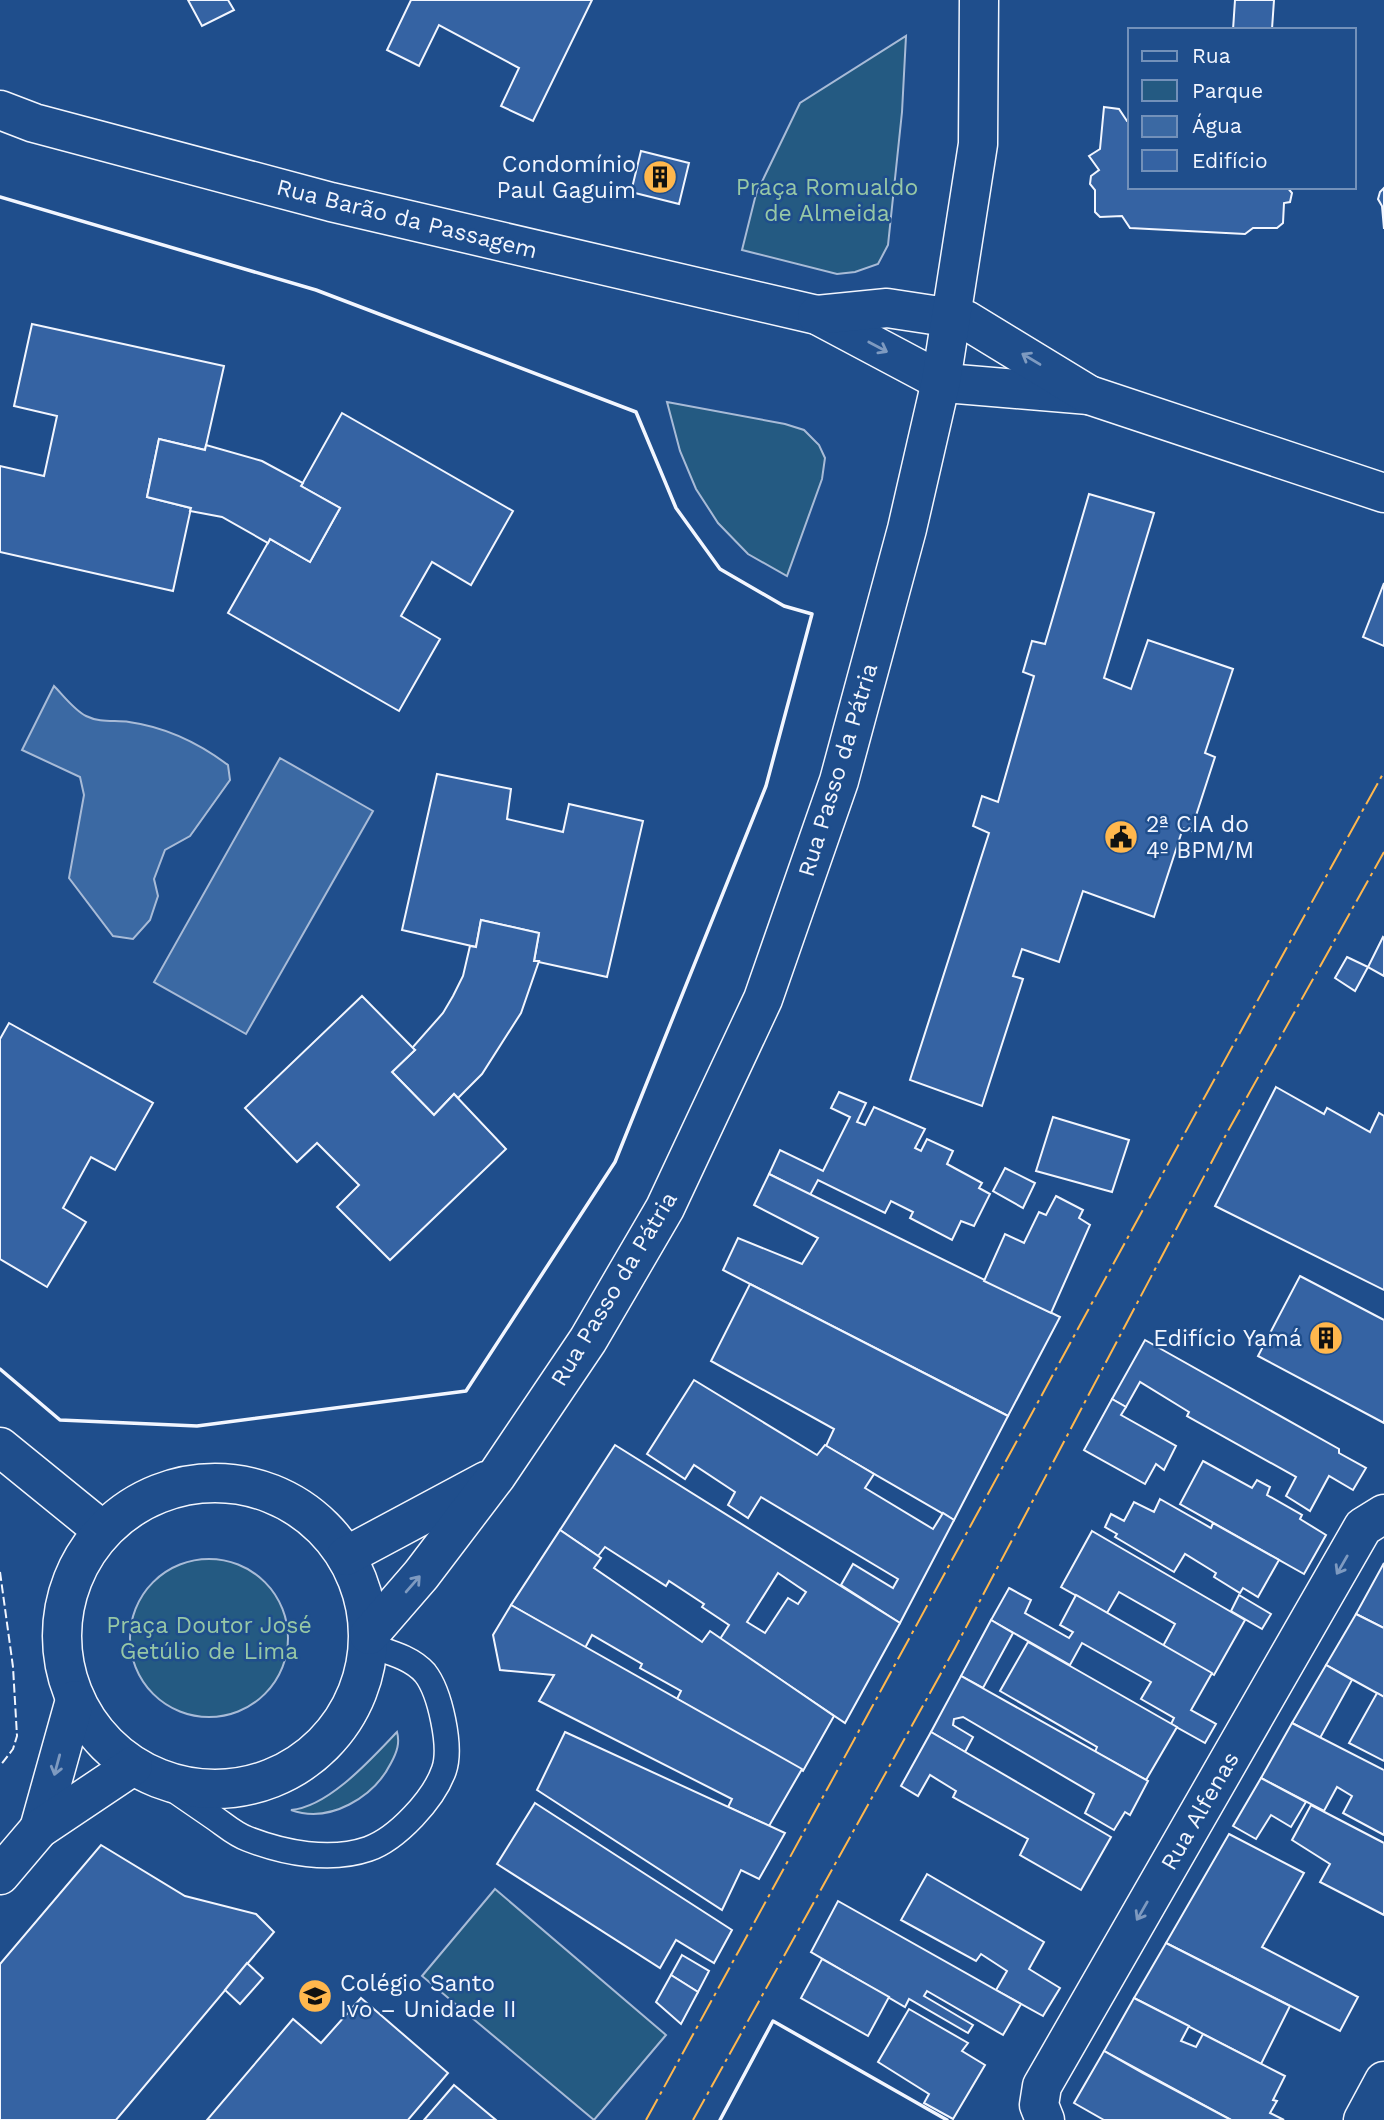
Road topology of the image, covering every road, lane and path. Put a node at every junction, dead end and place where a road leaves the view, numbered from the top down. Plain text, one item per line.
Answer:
1 (979, 0) edge
2 (0, 110) edge
3 (817, 315) junction
4 (949, 317) junction
5 (941, 381) junction
6 (1089, 395) junction
7 (1384, 493) edge
8 (0, 1447) edge
9 (497, 1475) junction
10 (1384, 1514) edge
11 (102, 1530) junction
12 (346, 1556) junction
13 (368, 1640) junction
14 (75, 1700) junction
15 (144, 1771) junction
16 (39, 1829) junction
17 (0, 1875) edge
18 (1384, 2081) edge
19 (1045, 2120) edge
20 (1363, 2120) edge

1 - 4 street, Rua Passo da Pátria
2 - 3 street, Rua Barão da Passagem
3 - 4 street, Rua Barão da Passagem
3 -> 5 street, Rua Barão da Passagem
4 - 5 street, Rua Passo da Pátria
6 -> 4 street, Rua Barão da Passagem
5 - 6 street, Rua Barão da Passagem
5 - 9 street, Rua Passo da Pátria
6 - 7 street, Rua Barão da Passagem
8 - 11 street
9 - 12 street, Rua Passo da Pátria
13 -> 9 street, Rua Passo da Pátria
10 -> 19 street, Rua Alfenas
11 - 12 street
11 - 14 street
12 - 13 street
13 - 15 street
13 - 15 lane
14 - 15 street
14 -> 16 street
15 - 16 street
16 - 17 street
18 - 20 street

